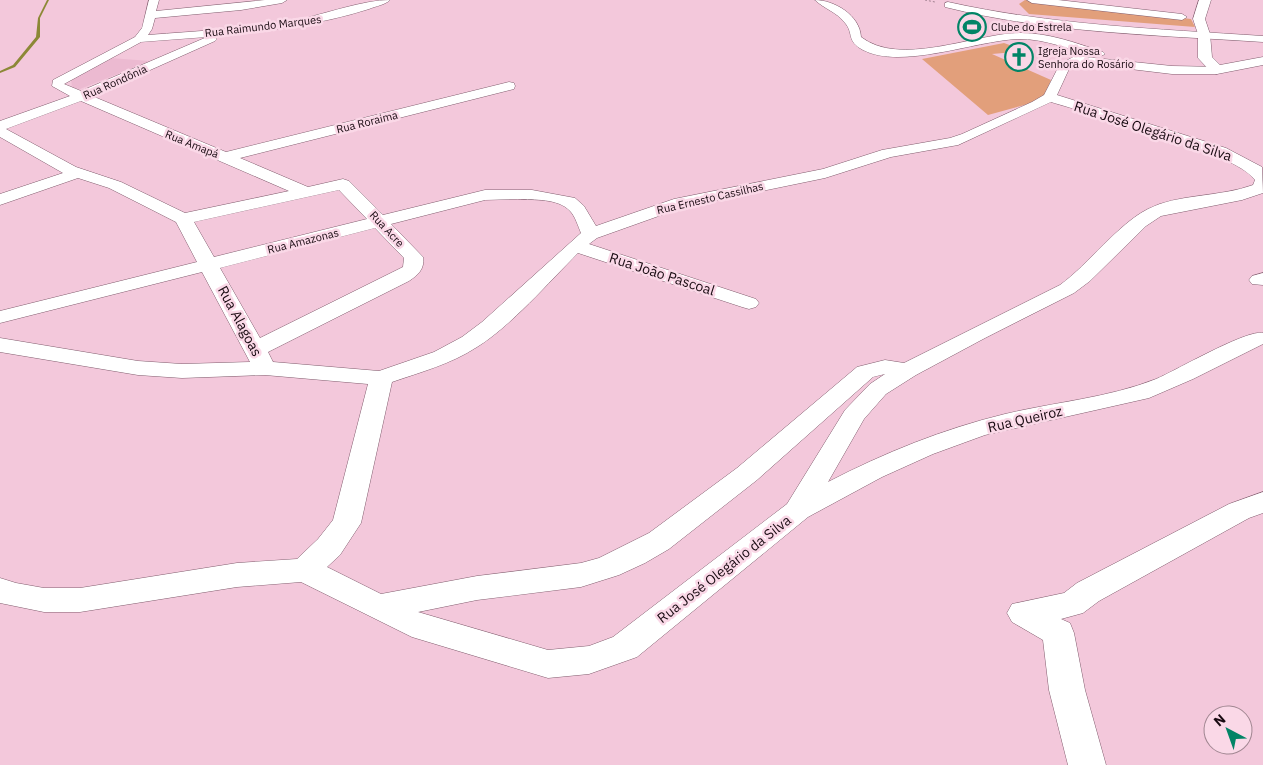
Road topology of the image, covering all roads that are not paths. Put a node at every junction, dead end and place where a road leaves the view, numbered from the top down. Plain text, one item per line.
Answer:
1 (154, 0) edge
2 (282, 0) edge
3 (385, 0) edge
4 (820, 0) edge
5 (1032, 0) edge
6 (1205, 0) edge
7 (948, 5) joint
8 (149, 15) junction
9 (1030, 21) joint
10 (1203, 25) junction
11 (228, 32) junction
12 (139, 39) junction
13 (1263, 39) edge
14 (1263, 61) edge
15 (1140, 66) junction
16 (1212, 66) junction
17 (509, 86) dead end
18 (1049, 96) junction
19 (79, 97) junction
20 (0, 126) edge
21 (0, 131) edge
22 (225, 158) junction
23 (77, 173) junction
24 (304, 191) junction
25 (0, 200) edge
26 (183, 219) junction
27 (379, 222) junction
28 (591, 234) junction
29 (575, 246) junction
30 (209, 265) junction
31 (749, 303) dead end
32 (0, 317) edge
33 (1257, 338) dead end
34 (0, 345) edge
35 (260, 358) junction
36 (908, 370) junction
37 (381, 378) junction
38 (1263, 502) edge
39 (797, 511) junction
40 (306, 570) junction
41 (0, 590) edge
42 (378, 607) junction
43 (1087, 765) edge

1 - 8 street
2 - 8 street
3 - 11 street, Rua Raimundo Marques
4 - 15 street
5 - 10 street
6 - 10 main road
7 - 9 lane
7 - 10 street
8 - 12 street
9 - 10 street
10 - 13 street
10 - 16 main road
11 - 12 street, Rua Raimundo Marques
11 - 19 street, Rua Rondônia
12 - 19 street, Rua Amapá
14 - 16 main road
15 - 16 street
15 - 18 street
17 - 22 street, Rua Roraima
18 - 28 street, Rua Ernesto Cassilhas
18 - 36 street, Rua José Olegário da Silva
19 - 20 street, Rua Rondônia
19 - 22 street, Rua Amapá
21 - 23 street
22 - 24 street, Rua Amapá
23 - 25 street
23 - 26 street
24 - 26 street, Rua Acre
24 - 27 street, Rua Acre
26 - 30 street, Rua Alagoas
27 - 28 street, Rua Amazonas
27 - 30 street, Rua Amazonas
27 - 35 street, Rua Acre
28 - 29 street, Rua Ernesto Cassilhas
29 - 31 street, Rua João Pascoal
29 - 37 street, Rua Ernesto Cassilhas
30 - 32 street, Rua Amazonas
30 - 35 street, Rua Alagoas
33 - 39 street, Rua Queiroz
34 - 35 street, Rua Alagoas
35 - 37 street, Rua Ernesto Cassilhas
36 - 39 street, Rua José Olegário da Silva
36 - 42 street
37 - 40 street
38 - 43 street
39 - 42 street, Rua José Olegário da Silva
40 - 41 street
40 - 42 street, Rua José Olegário da Silva

